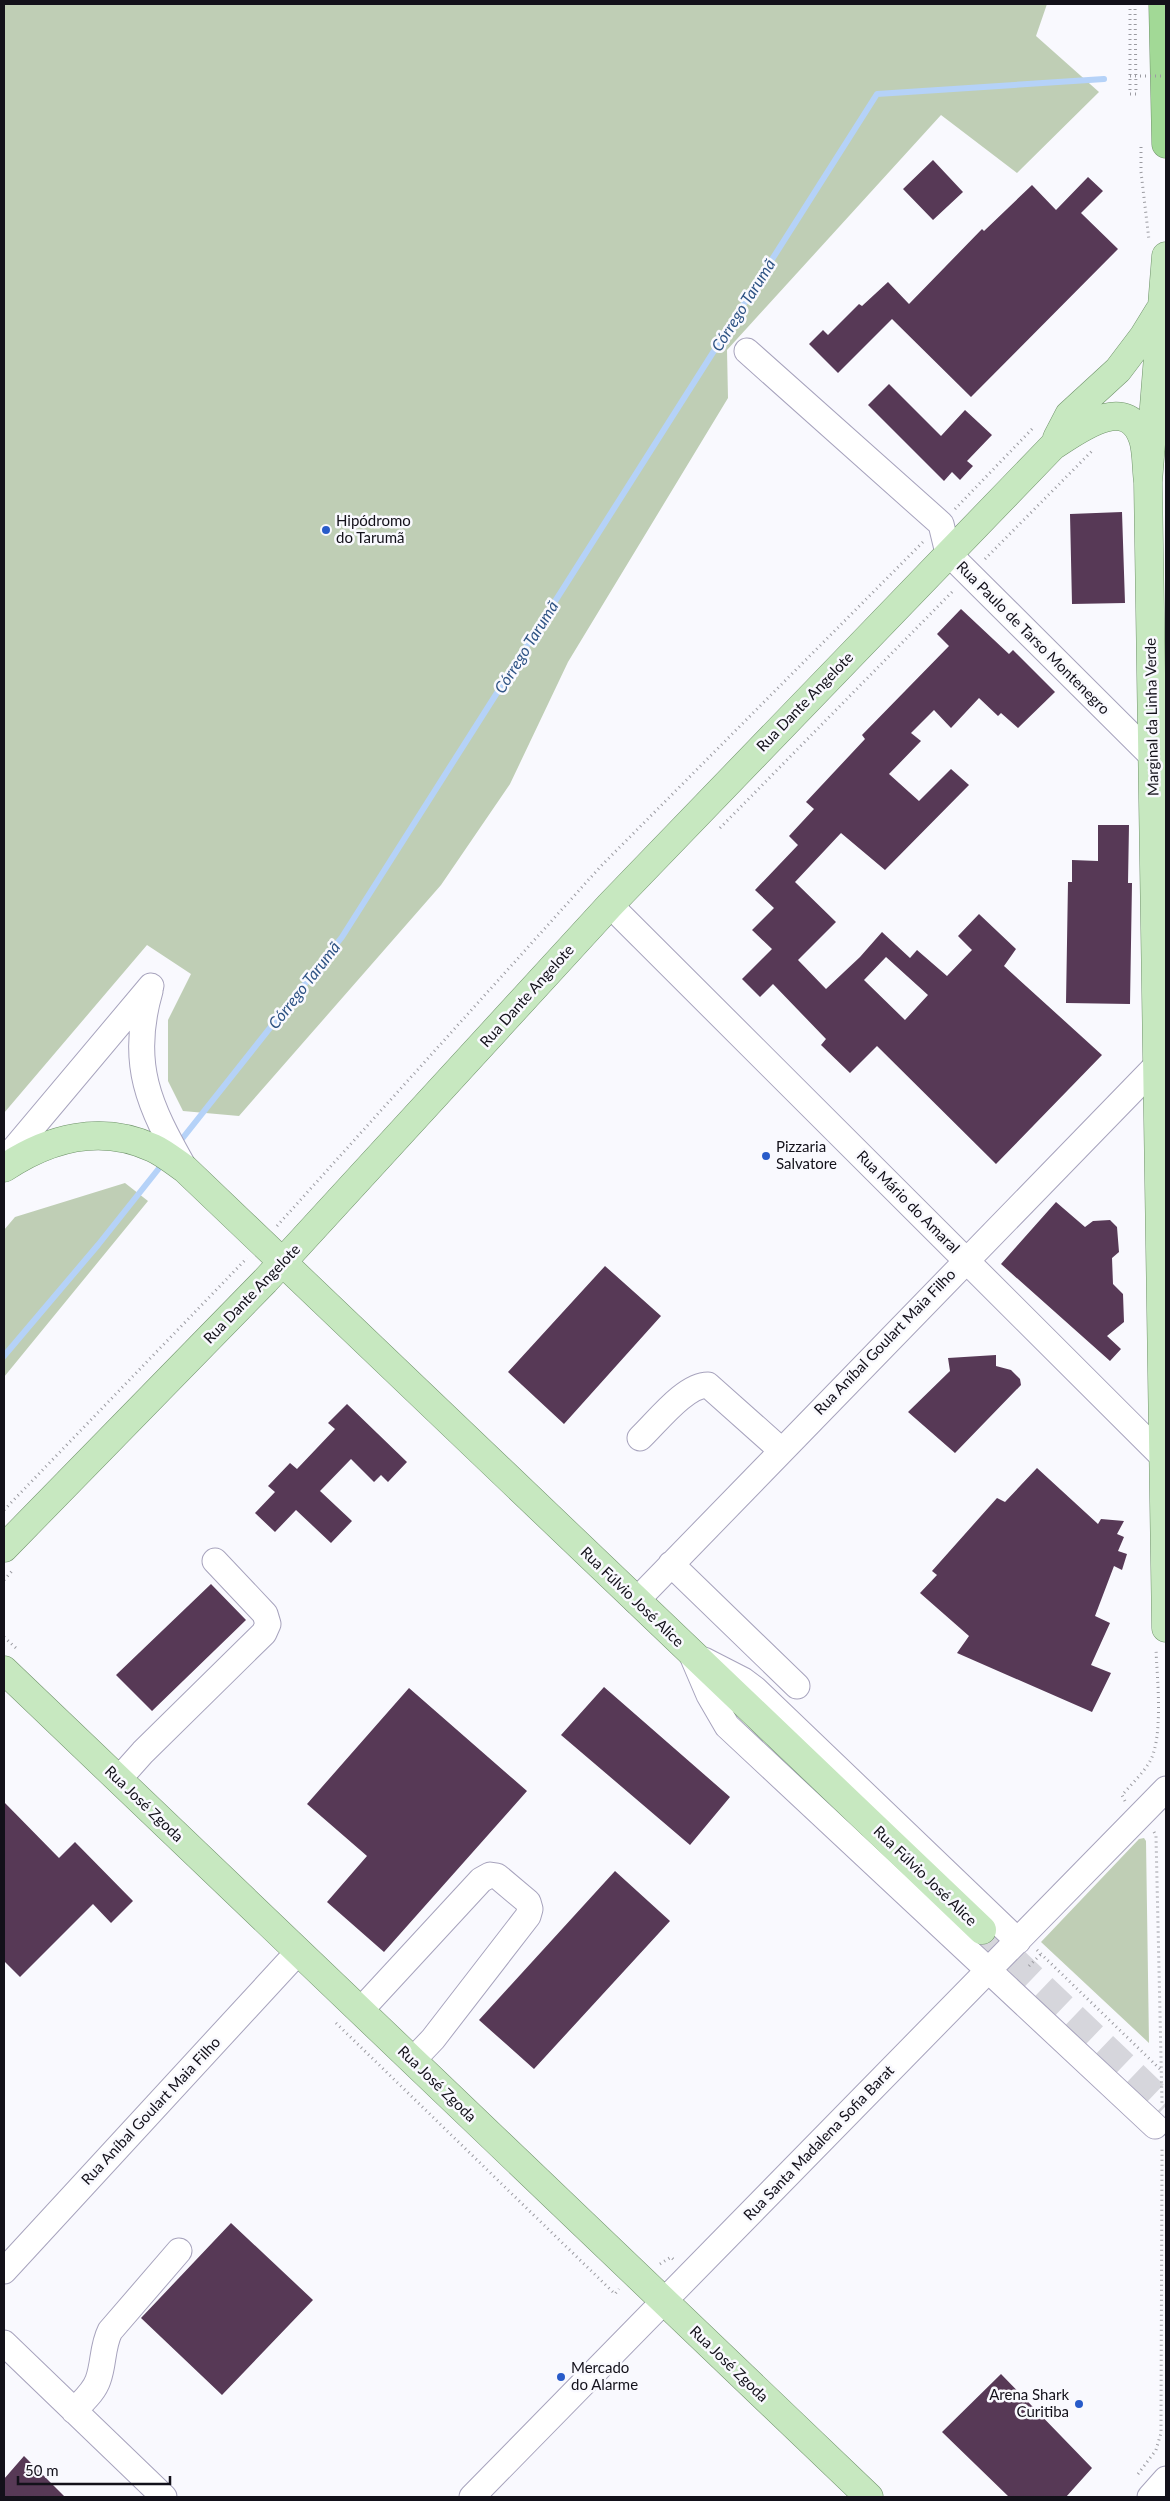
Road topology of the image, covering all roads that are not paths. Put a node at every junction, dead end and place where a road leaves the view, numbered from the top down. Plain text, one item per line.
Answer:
1 (1163, 4) edge
2 (1154, 143) edge
3 (1158, 251) edge
4 (1161, 307) junction
5 (748, 351) dead end
6 (1045, 436) junction
7 (1148, 482) junction
8 (937, 546) junction
9 (1152, 758) junction
10 (610, 905) junction
11 (1157, 1065) junction
12 (160, 1142) junction
13 (4, 1161) edge
14 (4, 1168) edge
15 (965, 1259) junction
16 (284, 1262) junction
17 (640, 1438) dead end
18 (781, 1450) junction
19 (1162, 1456) junction
20 (4, 1548) edge
21 (215, 1561) dead end
22 (672, 1564) junction
23 (636, 1601) junction
24 (1166, 1628) edge
25 (691, 1653) junction
26 (4, 1670) edge
27 (797, 1686) dead end
28 (118, 1780) junction
29 (1166, 1789) edge
30 (982, 1930) tunnel mouth
31 (1025, 1943) junction
32 (298, 1952) junction
33 (989, 1970) junction
34 (360, 2011) junction
35 (412, 2061) junction
36 (1155, 2126) dead end
37 (179, 2251) dead end
38 (4, 2271) edge
39 (664, 2301) junction
40 (4, 2343) edge
41 (74, 2411) junction
42 (1166, 2479) edge
43 (164, 2497) edge
44 (472, 2497) edge
45 (869, 2497) edge
46 (1150, 2497) edge

1 - 2 highway
3 - 4 main road, Marginal da Linha Verde
4 - 6 main road, Rua Dante Angelote
4 - 7 main road, Marginal da Linha Verde
5 - 8 street, Rua Paulo de Tarso Montenegro
6 - 7 main road, Rua Dante Angelote
6 - 8 main road, Rua Dante Angelote
7 - 9 main road, Marginal da Linha Verde
8 - 9 street, Rua Paulo de Tarso Montenegro
8 - 10 main road, Rua Dante Angelote
9 - 11 main road, Marginal da Linha Verde
10 - 15 street, Rua Mário do Amaral
10 - 16 main road, Rua Dante Angelote
11 - 15 street, Rua Aníbal Goulart Maia Filho
11 - 19 main road, Marginal da Linha Verde
12 - 13 street
12 - 14 main road, Rua Fúlvio José Alice
12 - 16 main road, Rua Fúlvio José Alice
15 - 18 street, Rua Aníbal Goulart Maia Filho
15 - 19 street, Rua Mário do Amaral
16 - 20 main road, Rua Dante Angelote
16 - 23 main road, Rua Fúlvio José Alice
17 - 18 street
18 - 22 street, Rua Aníbal Goulart Maia Filho
19 - 24 main road, Marginal da Linha Verde
21 - 28 street
22 - 23 street, Rua Aníbal Goulart Maia Filho
22 - 27 street
23 - 25 main road, Rua Fúlvio José Alice
25 - 30 main road, Rua Fúlvio José Alice
25 - 31 street
25 - 33 street
26 - 28 main road, Rua José Zgoda
28 - 32 main road, Rua José Zgoda
29 - 31 street, Rua Santa Madalena Sofia Barat
31 - 33 street, Rua Santa Madalena Sofia Barat
32 - 34 main road, Rua José Zgoda
32 - 38 street, Rua Aníbal Goulart Maia Filho
33 - 36 street
33 - 39 street, Rua Santa Madalena Sofia Barat
34 - 35 main road, Rua José Zgoda
34 - 35 street
35 - 39 main road, Rua José Zgoda
37 - 41 street
39 - 44 street, Rua Santa Madalena Sofia Barat
39 - 45 main road, Rua José Zgoda
40 - 41 street
41 - 43 street
42 - 46 street

